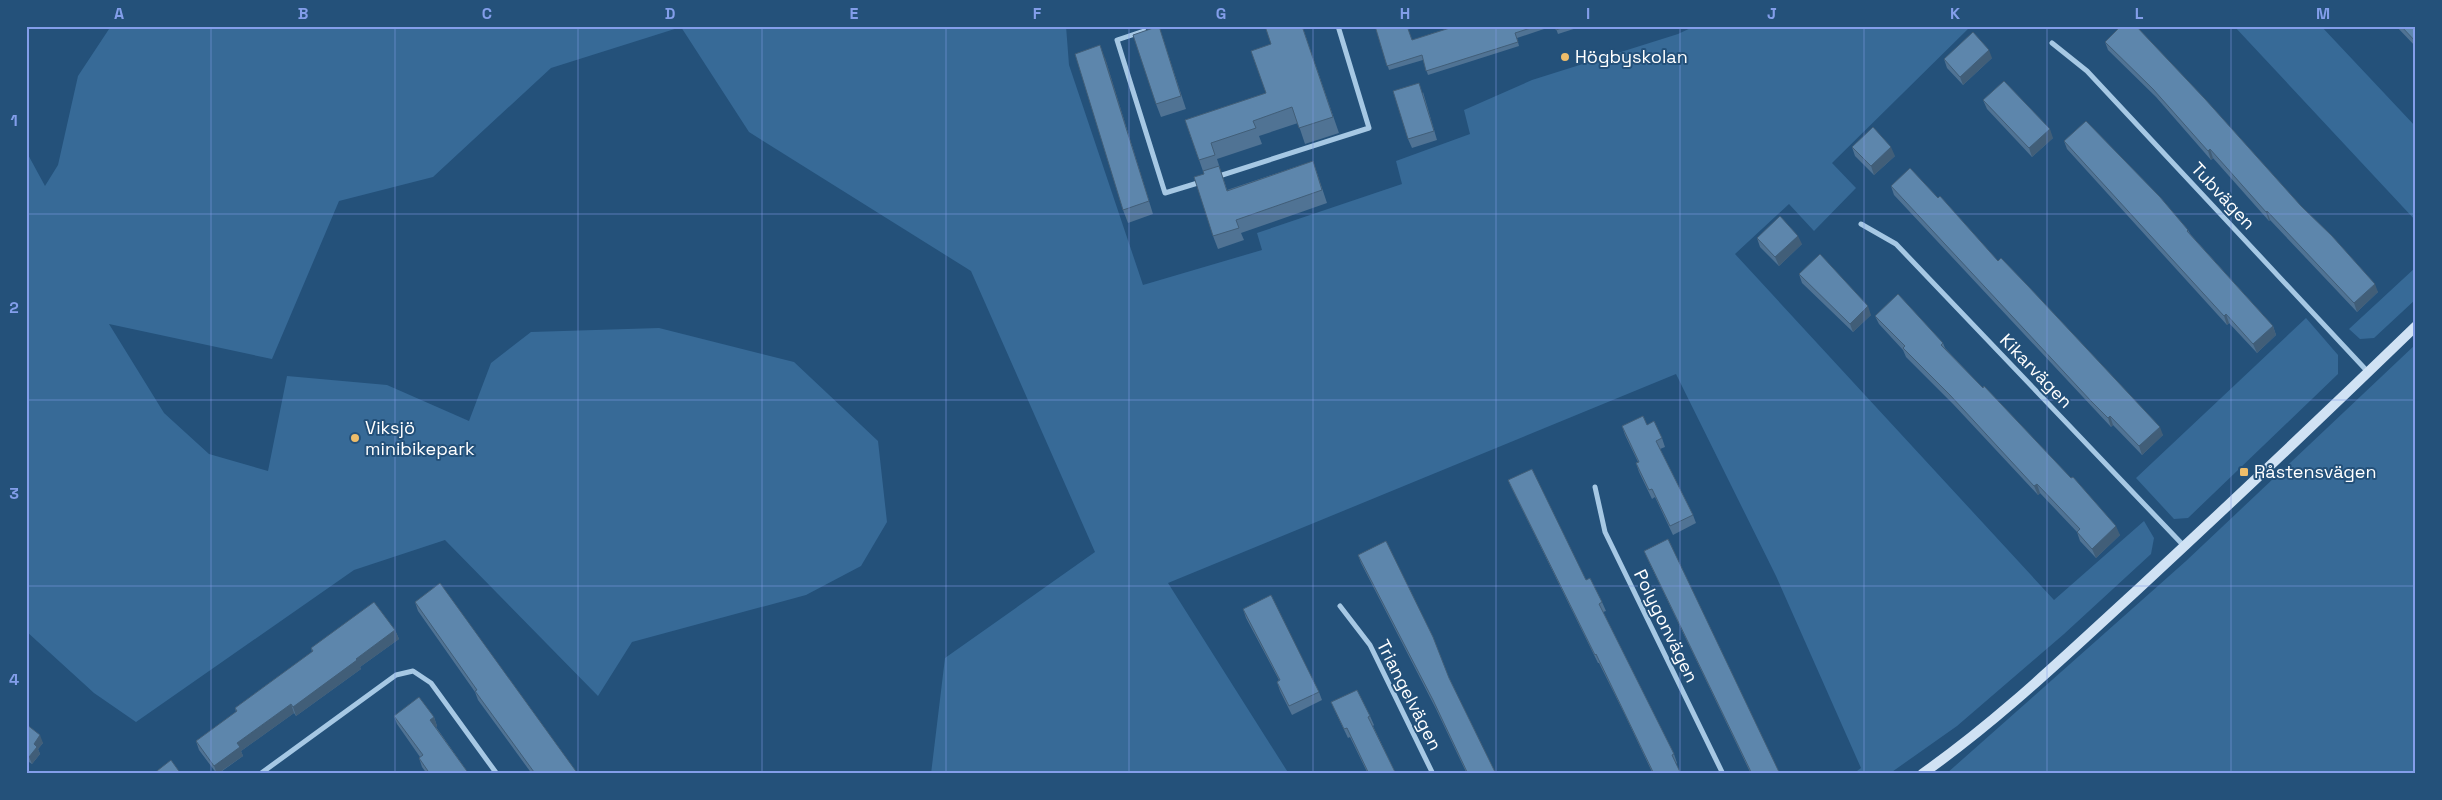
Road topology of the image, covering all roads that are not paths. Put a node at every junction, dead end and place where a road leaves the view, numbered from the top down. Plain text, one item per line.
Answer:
1 (1338, 26) edge
2 (1151, 29) edge
3 (2052, 43) dead end
4 (1861, 224) dead end
5 (2416, 326) edge
6 (2368, 372) junction
7 (1595, 487) dead end
8 (2185, 546) junction
9 (1340, 606) dead end
10 (260, 774) edge
11 (497, 774) edge
12 (1433, 774) edge
13 (1723, 774) edge
14 (1922, 774) edge

1 - 2 street
3 - 6 street, Tubvägen
4 - 8 street, Kikarvägen
5 - 6 street
6 - 8 street
7 - 13 street, Polygonvägen
8 - 14 street
9 - 12 street, Triangelvägen
10 - 11 street

